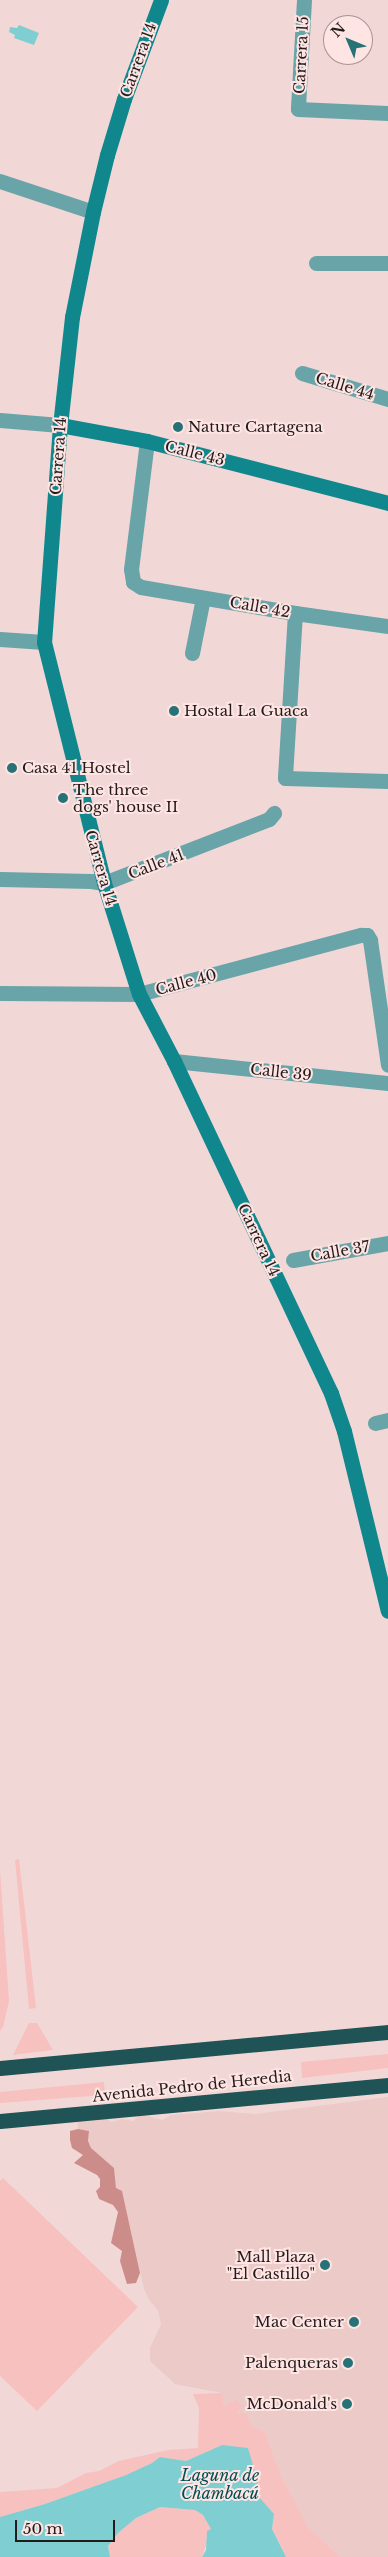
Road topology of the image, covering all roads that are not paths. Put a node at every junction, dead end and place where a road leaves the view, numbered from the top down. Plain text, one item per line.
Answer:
1 (161, 0) edge
2 (304, 0) edge
3 (388, 113) edge
4 (0, 181) edge
5 (93, 212) junction
6 (316, 263) dead end
7 (388, 263) edge
8 (302, 372) dead end
9 (388, 399) edge
10 (0, 420) edge
11 (60, 425) junction
12 (147, 441) junction
13 (388, 502) edge
14 (203, 598) junction
15 (295, 613) junction
16 (388, 626) edge
17 (0, 639) edge
18 (44, 642) junction
19 (192, 653) dead end
20 (388, 782) edge
21 (274, 813) dead end
22 (0, 879) edge
23 (104, 883) junction
24 (0, 993) edge
25 (139, 994) junction
26 (174, 1061) junction
27 (388, 1065) edge
28 (388, 1083) edge
29 (388, 1243) edge
30 (293, 1260) dead end
31 (387, 1603) edge
32 (388, 2032) edge
33 (0, 2068) edge
34 (388, 2084) edge
35 (0, 2121) edge

1 - 5 main road, Carrera 14
2 - 3 street, Carrera 15
4 - 5 street
5 - 11 main road, Carrera 14
6 - 7 street
8 - 9 street, Calle 44
10 - 11 street, Calle 43
11 - 12 main road, Calle 43
11 - 18 main road, Carrera 14
12 - 13 main road, Calle 43
12 - 14 street, Calle 42
14 - 15 street, Calle 42
14 - 19 street
15 - 16 street, Calle 42
15 - 20 street
17 - 18 street
18 - 23 main road, Carrera 14
21 - 23 street, Calle 41
22 - 23 street, Calle 41
23 - 25 main road, Carrera 14
24 - 25 street, Calle 40
25 - 26 main road, Carrera 14
25 - 27 street, Calle 40
26 - 28 street, Calle 39
26 - 31 main road, Carrera 14
29 - 30 street, Calle 37
32 - 33 highway
34 - 35 highway, Avenida Pedro de Heredia

